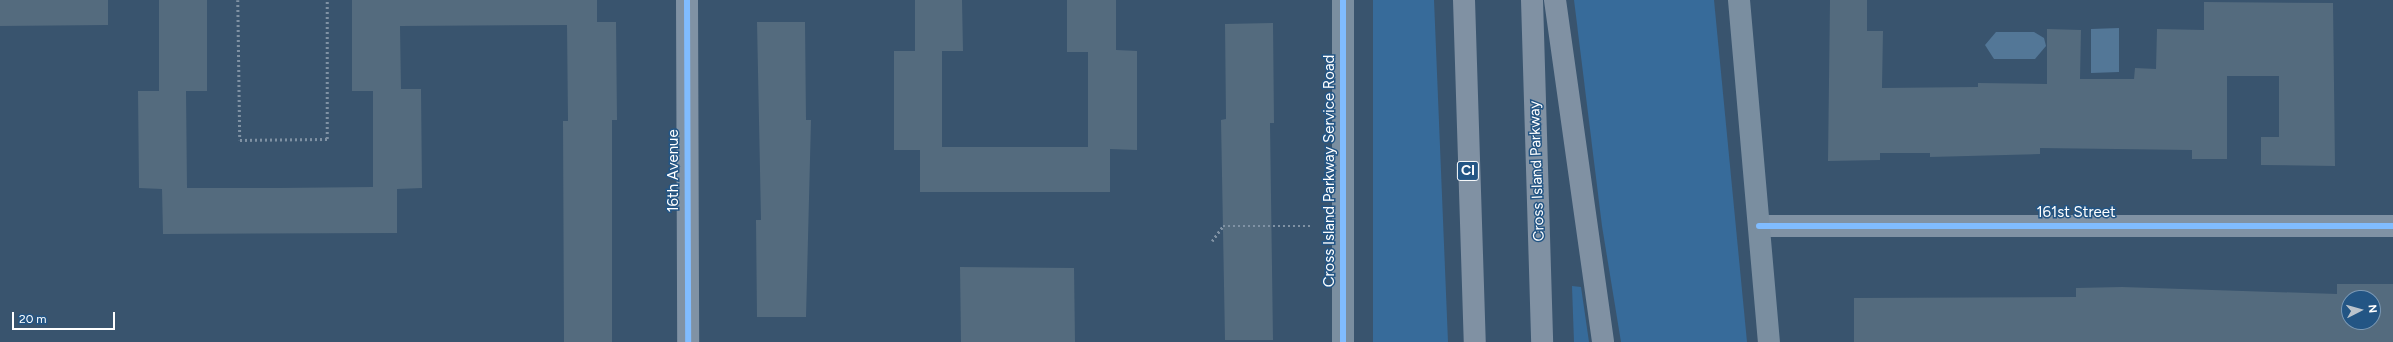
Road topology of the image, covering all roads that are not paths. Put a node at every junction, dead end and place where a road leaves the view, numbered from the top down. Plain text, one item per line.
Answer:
1 (687, 0) edge
2 (1343, 0) edge
3 (1464, 0) edge
4 (1532, 0) edge
5 (1555, 0) edge
6 (1739, 0) edge
7 (1759, 226) junction
8 (2393, 226) edge
9 (688, 342) edge
10 (1343, 342) edge
11 (1475, 342) edge
12 (1542, 342) edge
13 (1603, 342) edge
14 (1769, 342) edge

1 - 9 street, 16th Avenue
2 - 10 street, Cross Island Parkway Service Road
3 - 11 highway, CI
4 - 12 highway, Cross Island Parkway
5 - 13 highway
6 - 7 street
7 - 8 street, 161st Street
7 - 14 street

